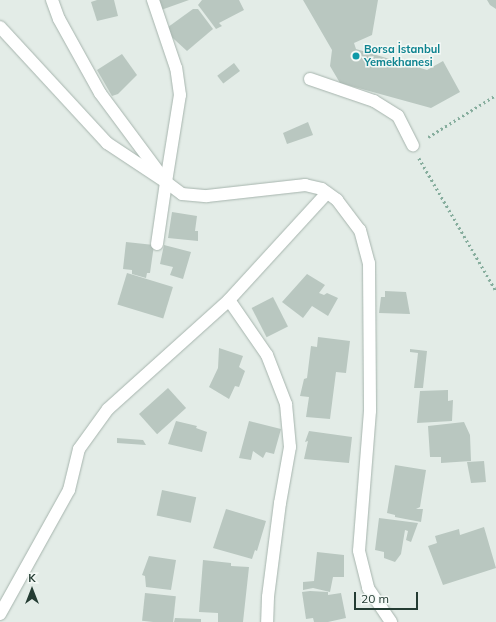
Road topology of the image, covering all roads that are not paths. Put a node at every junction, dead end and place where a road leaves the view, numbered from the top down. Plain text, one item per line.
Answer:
1 (52, 0) edge
2 (153, 0) edge
3 (0, 27) edge
4 (310, 79) dead end
5 (413, 145) road end
6 (166, 182) junction
7 (327, 193) junction
8 (157, 244) dead end
9 (229, 300) junction
10 (0, 614) edge
11 (267, 622) edge
12 (391, 622) edge

1 - 6 street
2 - 6 street
3 - 6 street
4 - 5 street
6 - 7 street
6 - 8 street
7 - 9 street
7 - 12 street
9 - 10 street
9 - 11 street

